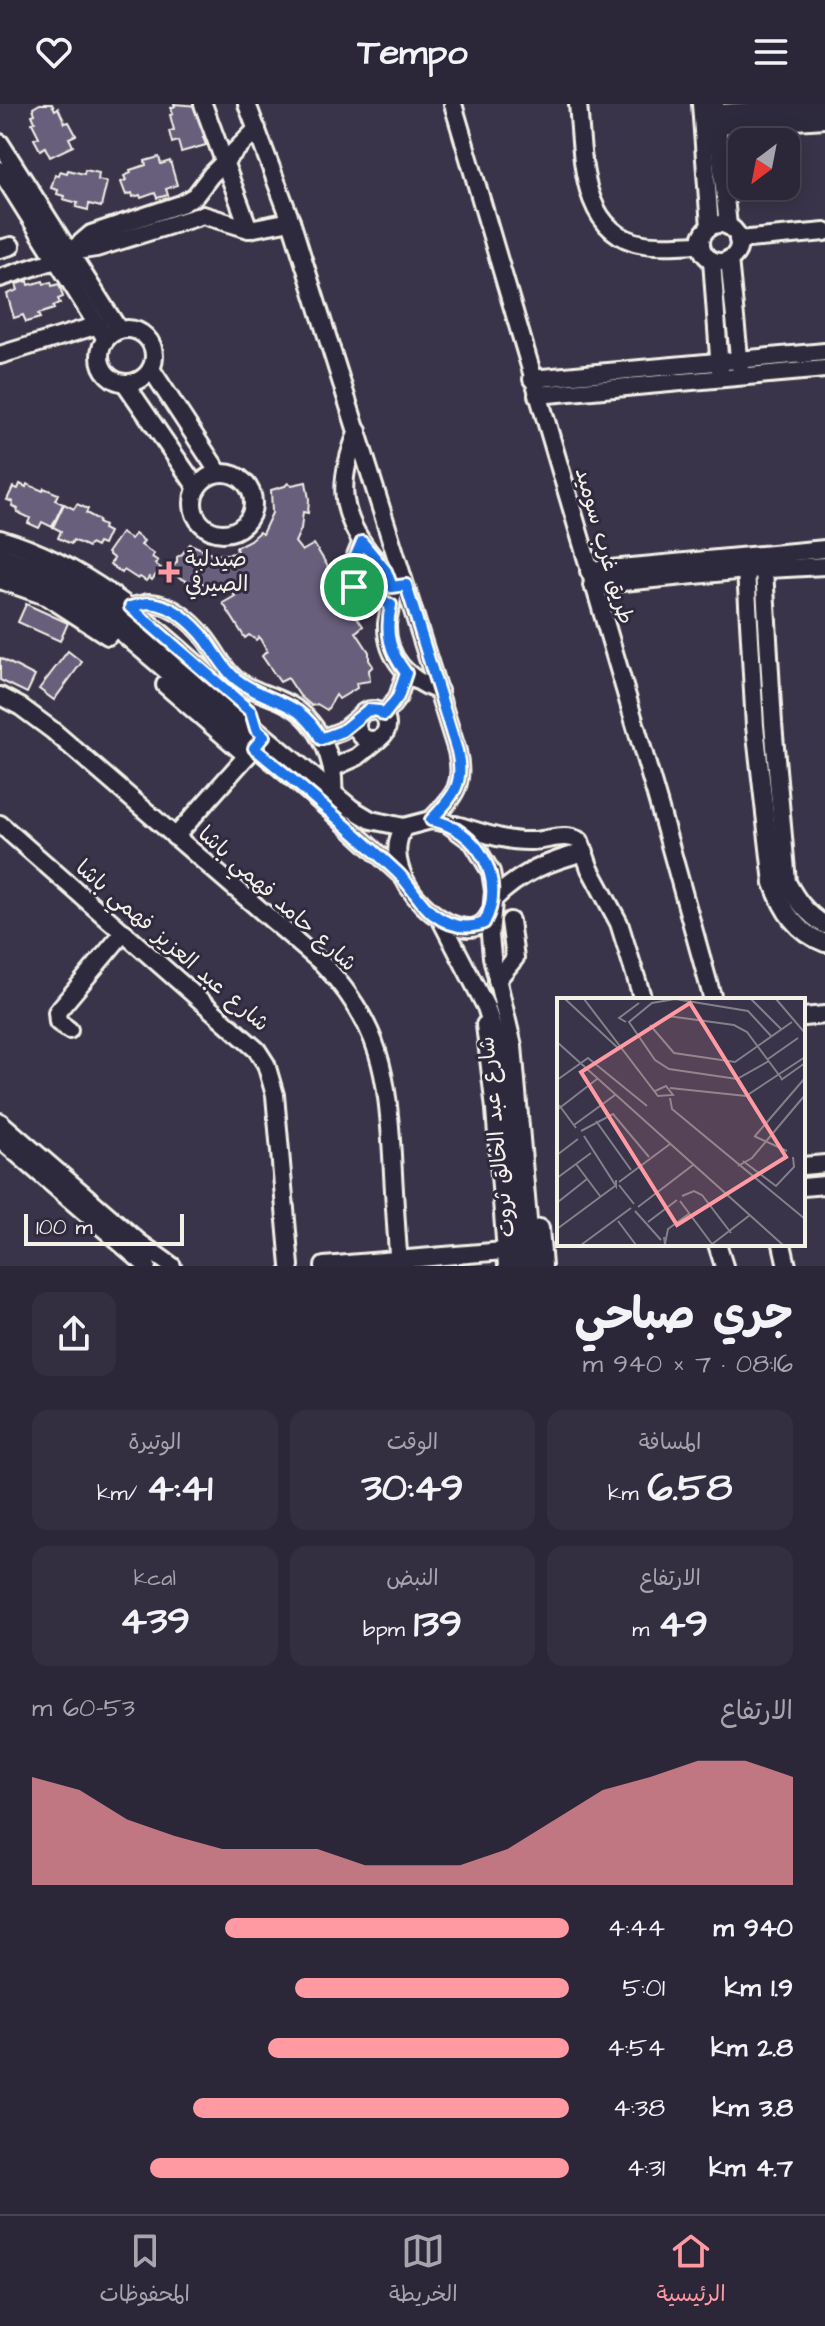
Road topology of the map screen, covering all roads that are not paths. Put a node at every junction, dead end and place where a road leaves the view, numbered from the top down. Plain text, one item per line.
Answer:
1 (203, 104) edge
2 (247, 104) edge
3 (453, 104) edge
4 (578, 104) edge
5 (825, 107) edge
6 (712, 114) edge
7 (825, 119) edge
8 (257, 129) junction
9 (0, 143) edge
10 (224, 162) junction
11 (0, 170) edge
12 (195, 196) junction
13 (203, 215) junction
14 (291, 221) junction
15 (710, 227) junction
16 (249, 229) junction
17 (825, 232) edge
18 (733, 233) junction
19 (701, 244) junction
20 (63, 256) junction
21 (729, 259) junction
22 (712, 260) junction
23 (0, 278) edge
24 (108, 331) junction
25 (825, 352) edge
26 (0, 355) edge
27 (740, 359) junction
28 (719, 361) junction
29 (151, 369) junction
30 (825, 369) edge
31 (740, 377) junction
32 (721, 379) junction
33 (125, 383) junction
34 (535, 387) junction
35 (358, 431) junction
36 (219, 473) junction
37 (197, 488) junction
38 (0, 539) edge
39 (362, 542) junction
40 (825, 549) edge
41 (0, 555) edge
42 (754, 566) junction
43 (825, 566) edge
44 (0, 567) edge
45 (590, 578) junction
46 (0, 580) edge
47 (399, 586) junction
48 (391, 605) junction
49 (130, 607) junction
50 (118, 637) junction
51 (406, 673) junction
52 (214, 688) junction
53 (439, 691) junction
54 (0, 696) edge
55 (384, 715) junction
56 (359, 717) junction
57 (773, 724) junction
58 (755, 726) junction
59 (321, 739) junction
60 (379, 739) junction
61 (255, 742) junction
62 (332, 768) junction
63 (333, 794) junction
64 (439, 822) junction
65 (0, 824) edge
66 (404, 827) junction
67 (175, 837) junction
68 (585, 852) junction
69 (403, 878) junction
70 (493, 904) junction
71 (441, 918) junction
72 (510, 921) dead end
73 (825, 925) edge
74 (124, 932) junction
75 (825, 943) edge
76 (497, 980) junction
77 (642, 998) edge
78 (712, 998) edge
79 (825, 1015) edge
80 (805, 1017) edge
81 (69, 1030) dead end
82 (0, 1122) edge
83 (0, 1139) edge
84 (825, 1164) edge
85 (805, 1166) edge
86 (825, 1185) edge
87 (805, 1187) edge
88 (718, 1246) edge
89 (782, 1246) edge
90 (523, 1260) edge
91 (399, 1263) edge
92 (147, 1266) edge
93 (172, 1266) edge
94 (290, 1266) edge
95 (324, 1266) edge
96 (724, 1266) edge
97 (787, 1266) edge

1 - 10 street
2 - 8 street
3 - 34 street, طريق غرب سوميد
4 - 19 street
5 - 6 street
6 - 7 street
6 - 15 street
6 - 18 street
8 - 10 street
8 - 14 street
9 - 20 street
10 - 12 street
10 - 16 street
11 - 20 street
12 - 13 street
12 - 20 street
13 - 16 street
13 - 20 street
14 - 16 street
14 - 35 street
15 - 18 street
15 - 19 street
17 - 18 street
18 - 21 street
19 - 22 street
20 - 23 street
20 - 24 street
21 - 22 street
21 - 27 street
22 - 28 street
24 - 26 street
24 - 29 street
24 - 33 street
25 - 27 street
27 - 28 street
27 - 31 street
28 - 32 street
28 - 34 street
29 - 33 street
29 - 36 street
30 - 31 street
31 - 32 street
32 - 34 street
33 - 37 street
34 - 45 street, طريق غرب سوميد
35 - 39 street
35 - 47 street
36 - 37 street
36 - 37 street
38 - 49 street
39 - 47 street
39 - 48 street
40 - 42 street
41 - 52 street
42 - 43 street
42 - 45 street
42 - 57 street
42 - 58 street
44 - 50 street
45 - 78 street, طريق غرب سوميد
46 - 50 street
47 - 48 street
47 - 53 street
48 - 51 street
49 - 52 street
49 - 59 street
50 - 61 street
51 - 53 street
51 - 55 street
52 - 61 street
53 - 64 street
54 - 67 street, شارع حامد فهمي باشا
55 - 56 street
55 - 60 street
56 - 59 street
56 - 60 street
57 - 58 street
57 - 73 street
58 - 75 street
59 - 62 street
60 - 62 street
61 - 63 street
61 - 67 street
61 - 69 street
62 - 63 street
63 - 66 street
64 - 66 street
64 - 68 street
64 - 70 street
65 - 74 street, شارع عبد العزيز فهمي باشا
66 - 69 street
67 - 91 street, شارع حامد فهمي باشا
68 - 70 street
68 - 77 street
69 - 71 street
70 - 71 street
70 - 76 street, شارع عبد الخالق ثروت
71 - 90 street, شارع عبد الخالق ثروت
72 - 76 street
74 - 81 street
74 - 94 street, شارع عبد العزيز فهمي باشا
76 - 90 street, شارع عبد الخالق ثروت
79 - 80 street
82 - 93 street
83 - 92 street
84 - 85 street
86 - 87 street
88 - 96 street
89 - 97 street
90 - 91 street
91 - 95 street

